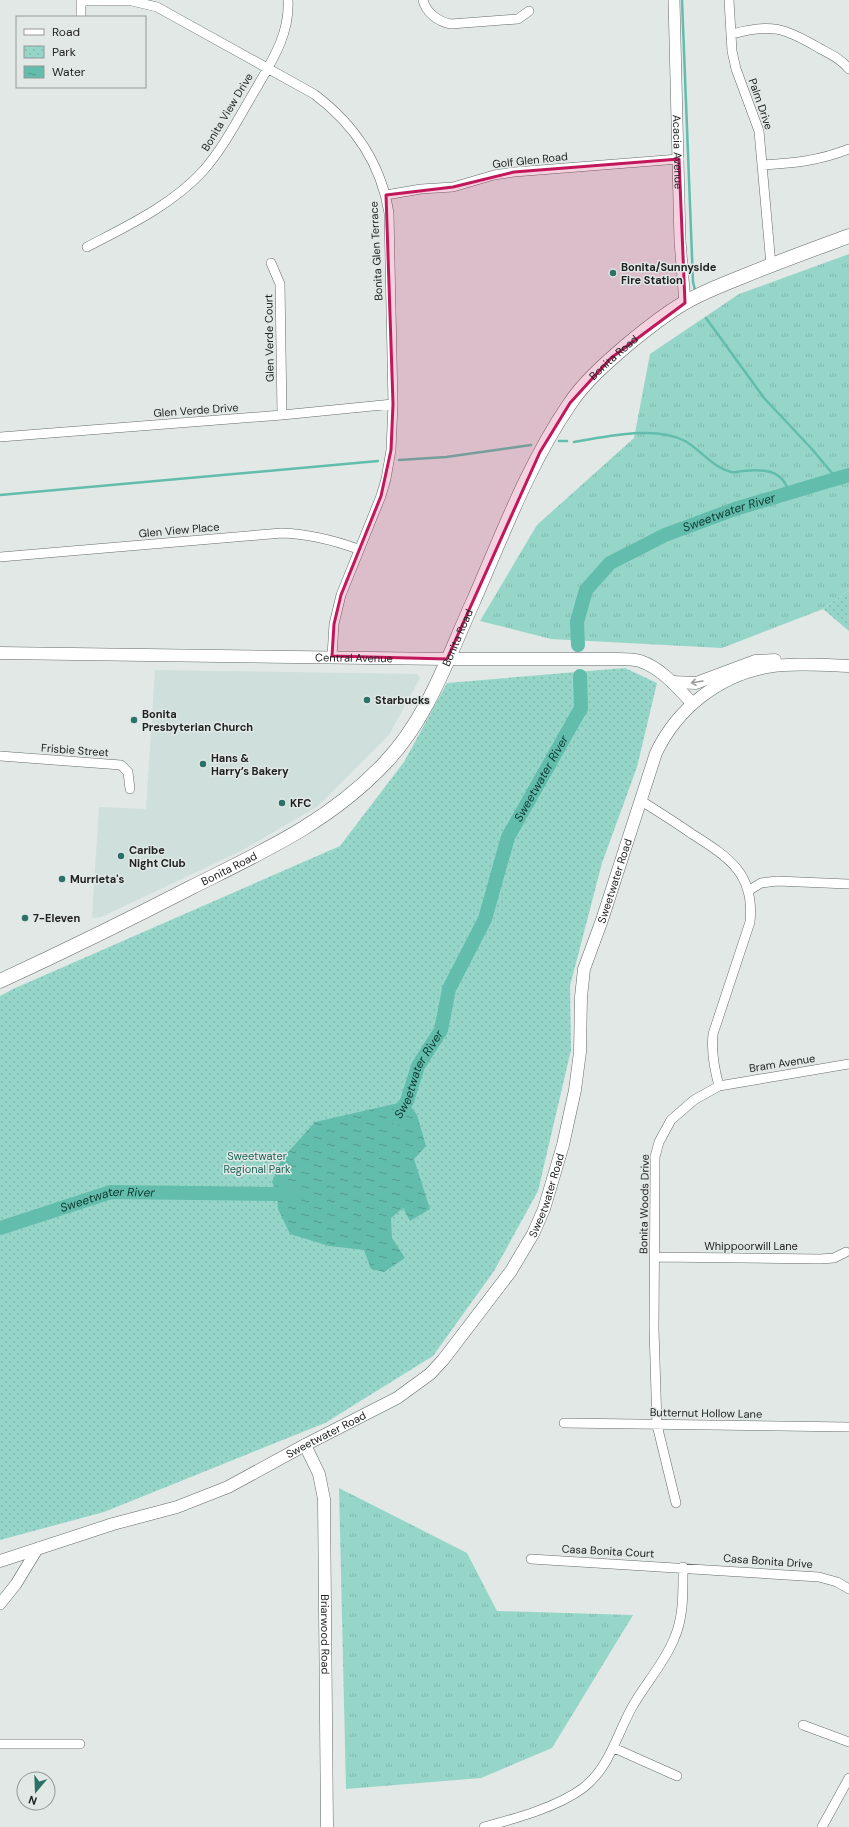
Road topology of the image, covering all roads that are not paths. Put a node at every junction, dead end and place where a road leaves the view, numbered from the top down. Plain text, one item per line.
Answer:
1 (81, 0) edge
2 (288, 0) edge
3 (423, 0) edge
4 (674, 0) edge
5 (729, 0) edge
6 (529, 11) dead end
7 (81, 16) edge
8 (732, 34) junction
9 (268, 68) junction
10 (849, 69) edge
11 (849, 149) edge
12 (679, 159) junction
13 (763, 165) junction
14 (386, 195) junction
15 (849, 236) edge
16 (87, 247) dead end
17 (272, 263) dead end
18 (771, 265) junction
19 (685, 303) junction
20 (393, 404) junction
21 (282, 415) junction
22 (0, 437) edge
23 (358, 549) junction
24 (0, 556) edge
25 (0, 653) edge
26 (332, 656) junction
27 (447, 659) junction
28 (800, 666) junction
29 (849, 666) edge
30 (672, 682) junction
31 (692, 703) junction
32 (0, 756) edge
33 (130, 788) dead end
34 (640, 800) junction
35 (848, 884) edge
36 (748, 891) junction
37 (0, 981) edge
38 (849, 1064) edge
39 (719, 1086) junction
40 (846, 1252) dead end
41 (655, 1258) junction
42 (564, 1423) dead end
43 (657, 1425) junction
44 (849, 1426) edge
45 (305, 1445) junction
46 (676, 1503) dead end
47 (38, 1548) junction
48 (531, 1559) dead end
49 (0, 1561) edge
50 (683, 1568) junction
51 (849, 1589) edge
52 (0, 1604) edge
53 (803, 1725) dead end
54 (849, 1742) edge
55 (0, 1744) edge
56 (80, 1744) dead end
57 (614, 1748) junction
58 (677, 1776) dead end
59 (849, 1778) edge
60 (502, 1825) edge
61 (327, 1827) edge
62 (484, 1827) edge
63 (822, 1827) edge

1 - 7 street
1 - 9 street, Bonita Glen Terrace
2 - 9 street, Bonita View Drive
3 - 6 street
4 - 12 street, Acacia Avenue
5 - 8 street, Palm Drive
8 - 10 street
8 - 13 street, Palm Drive
9 - 14 street, Bonita Glen Terrace
9 - 16 street, Bonita View Drive
11 - 13 street
12 - 14 street, Golf Glen Road
12 - 19 street, Acacia Avenue
13 - 18 street, Palm Drive
14 - 20 street, Bonita Glen Terrace
15 - 18 main road, Bonita Road
17 - 21 street, Glen Verde Court
18 - 19 main road, Bonita Road
19 - 27 main road, Bonita Road
20 - 21 street, Glen Verde Drive
20 - 23 street, Bonita Glen Terrace
21 - 22 street, Glen Verde Drive
23 - 24 street, Glen View Place
23 - 26 street, Bonita Glen Terrace
25 - 26 main road, Central Avenue
26 - 27 main road, Central Avenue
27 - 30 main road, Central Avenue
27 - 37 main road, Bonita Road
28 - 29 main road, Sweetwater Road
28 -> 30 main road
28 - 31 main road, Sweetwater Road
30 - 31 main road, Central Avenue
31 - 34 main road, Sweetwater Road
32 - 33 street, Frisbie Street
34 - 36 street
34 - 45 main road, Sweetwater Road
35 - 36 street
36 - 39 street
38 - 39 street, Bram Avenue
39 - 41 street, Bonita Woods Drive
40 - 41 street, Whippoorwill Lane
41 - 43 street, Bonita Woods Drive
42 - 43 street, Butternut Hollow Lane
43 - 44 street, Butternut Hollow Lane
43 - 46 street, Bonita Woods Drive
45 - 47 main road, Sweetwater Road
45 - 61 main road, Briarwood Road
47 - 49 main road, Sweetwater Road
47 - 52 street
48 - 50 street, Casa Bonita Court
50 - 51 street, Casa Bonita Drive
50 - 57 street
53 - 54 street
55 - 56 street
57 - 58 street
57 - 60 street
59 - 63 street
60 - 62 street

